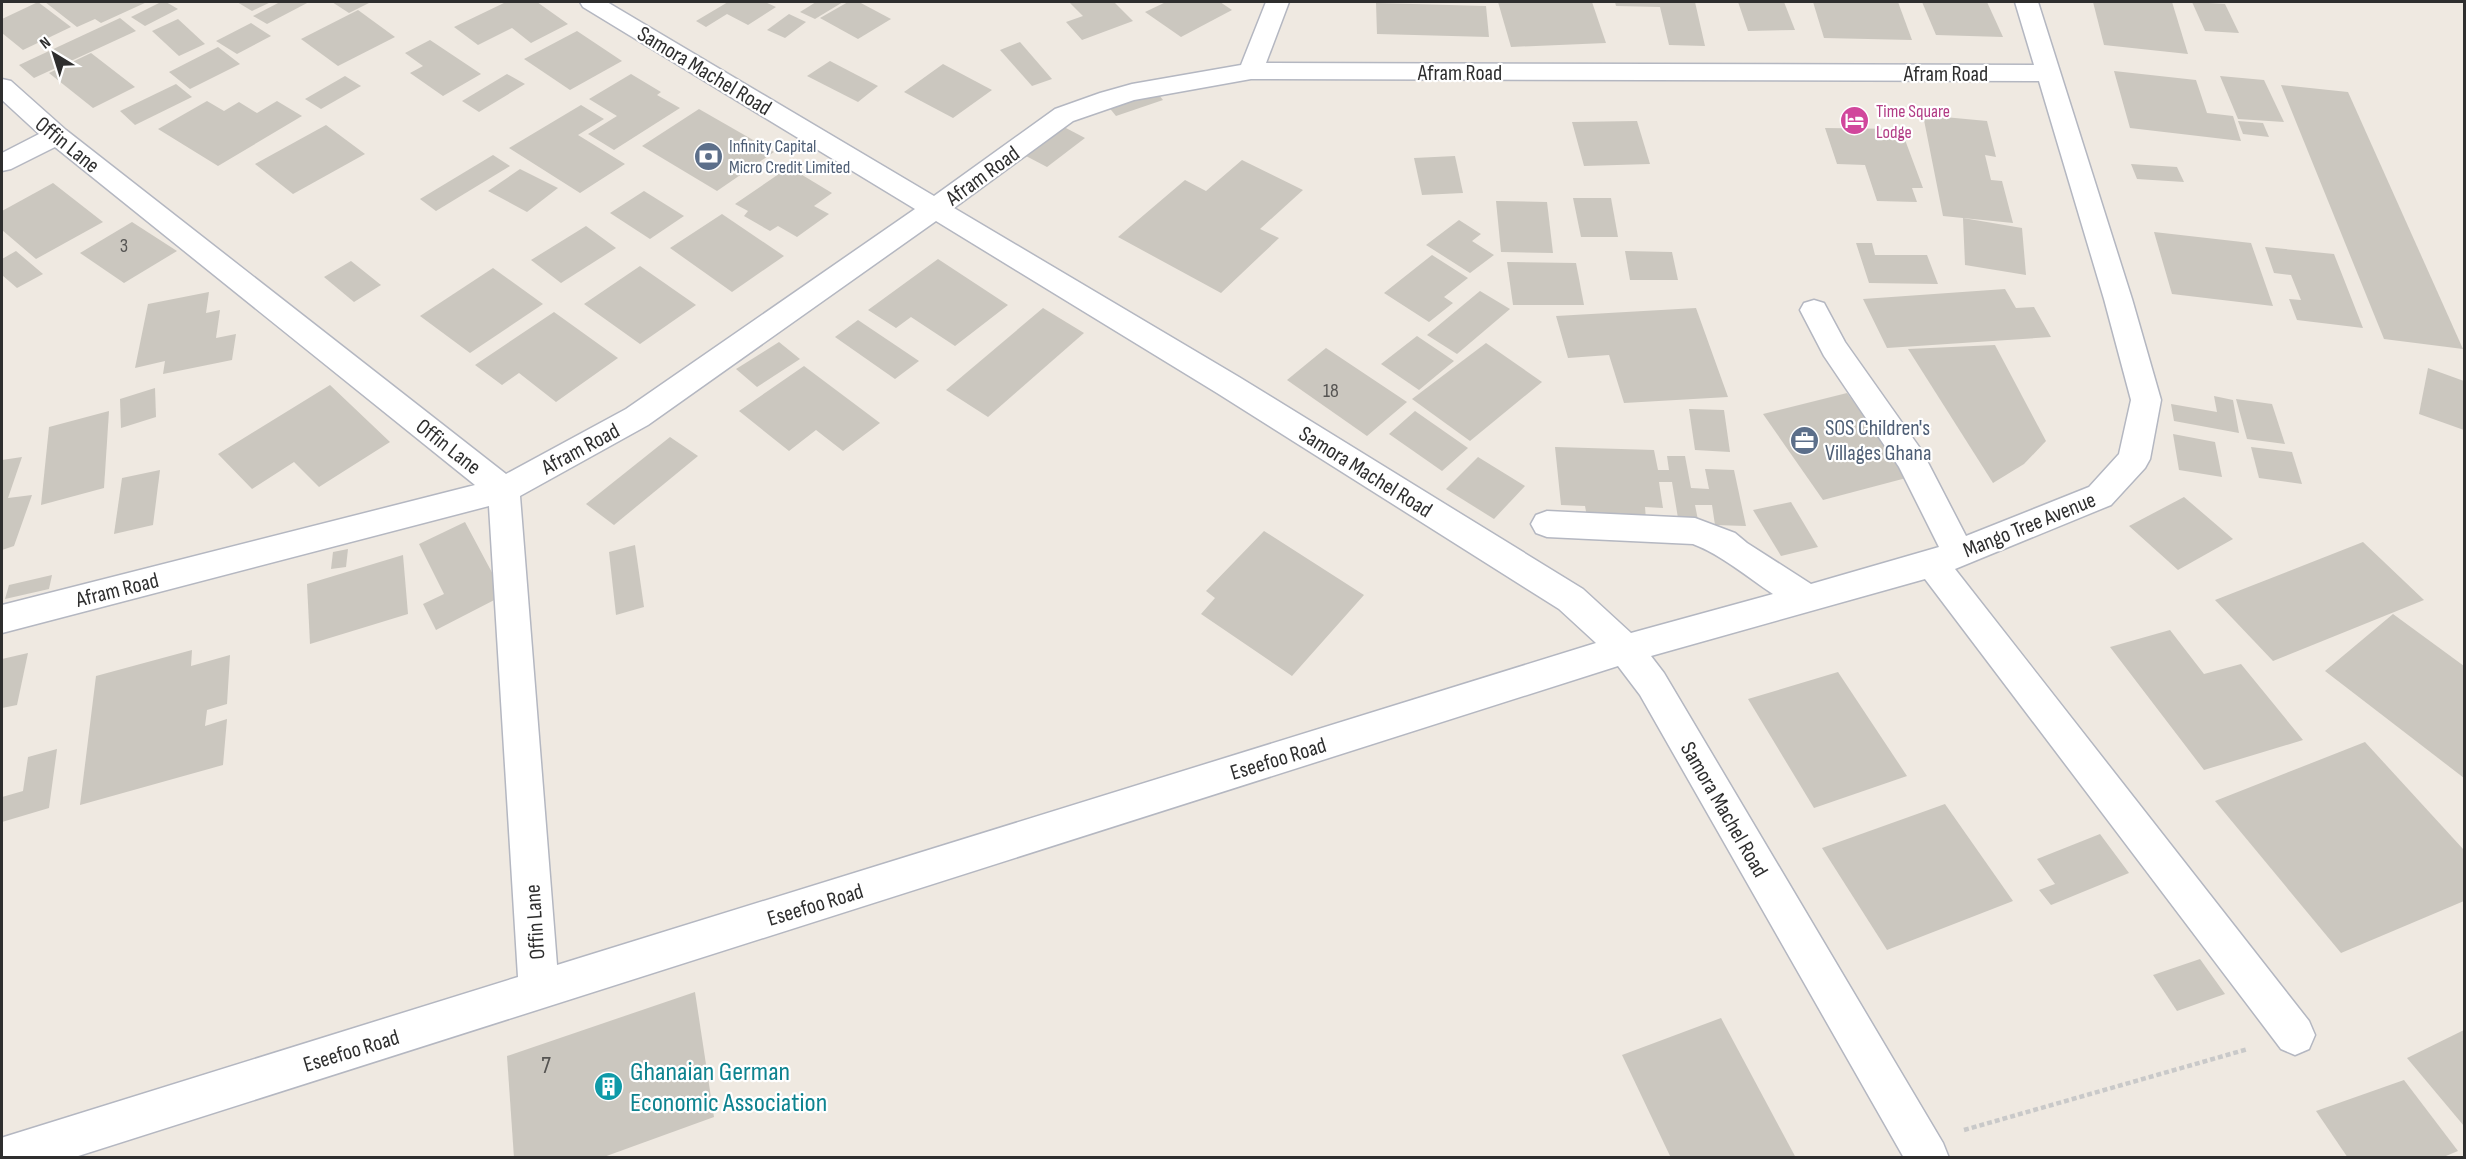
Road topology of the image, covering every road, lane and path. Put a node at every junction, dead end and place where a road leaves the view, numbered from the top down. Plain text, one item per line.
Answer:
1 (591, 2) edge
2 (1277, 2) edge
3 (2027, 2) edge
4 (1251, 71) junction
5 (2048, 73) junction
6 (2, 87) edge
7 (57, 136) junction
8 (2, 163) edge
9 (936, 208) junction
10 (1814, 310) dead end
11 (504, 490) junction
12 (1547, 524) dead end
13 (1945, 559) junction
14 (1806, 598) junction
15 (2, 619) edge
16 (1625, 649) junction
17 (539, 991) junction
18 (2295, 1035) joint
19 (1923, 1150) edge
20 (4, 1158) edge

1 - 9 street, Samora Machel Road
2 - 4 street
3 - 5 street, Mango Tree Avenue
4 - 5 street, Afram Road
4 - 9 street, Afram Road
5 - 13 street, Mango Tree Avenue
6 - 7 street, Offin Lane
7 - 8 street
7 - 11 street, Offin Lane
9 - 11 street, Afram Road
9 - 16 street, Samora Machel Road
10 - 13 street
11 - 15 street, Afram Road
11 - 17 street, Offin Lane
12 - 14 street
13 - 14 street, Mango Tree Avenue
13 - 18 street
14 - 16 street, Mango Tree Avenue
16 - 17 street, Eseefoo Road
16 - 19 street, Samora Machel Road
17 - 20 street, Eseefoo Road
18 - 19 path

